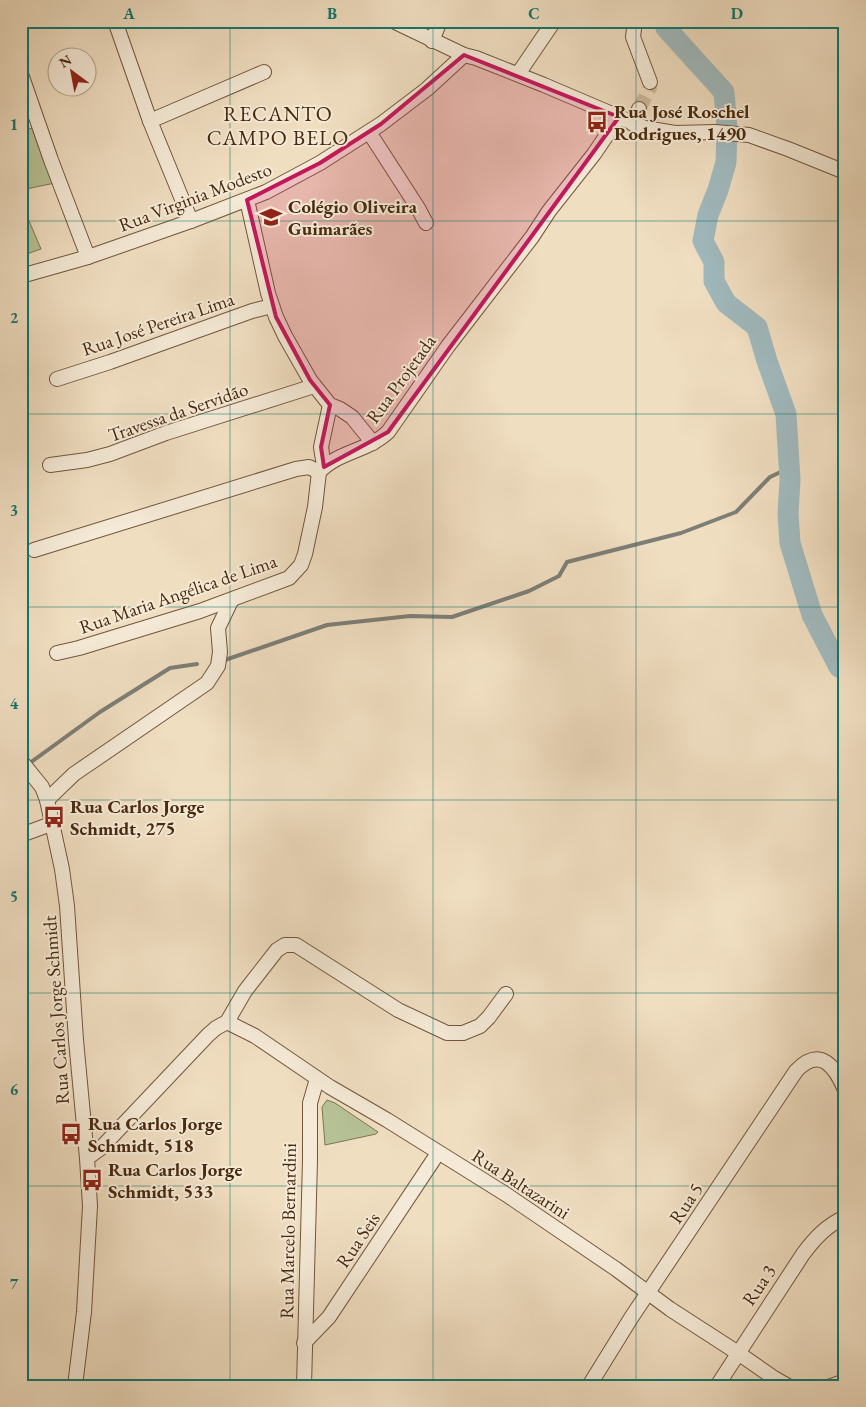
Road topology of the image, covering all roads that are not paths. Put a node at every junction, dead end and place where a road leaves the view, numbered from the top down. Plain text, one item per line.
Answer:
1 (114, 21) edge
2 (393, 21) edge
3 (440, 21) edge
4 (554, 21) edge
5 (635, 21) edge
6 (432, 41) junction
7 (464, 55) junction
8 (264, 72) dead end
9 (21, 74) edge
10 (518, 74) junction
11 (650, 82) tunnel mouth
12 (639, 108) tunnel mouth
13 (619, 117) junction
14 (150, 121) junction
15 (633, 124) junction
16 (369, 132) junction
17 (845, 172) edge
18 (248, 200) junction
19 (191, 221) junction
20 (426, 223) dead end
21 (88, 257) junction
22 (21, 276) edge
23 (272, 306) junction
24 (57, 379) dead end
25 (314, 386) junction
26 (330, 405) junction
27 (373, 443) junction
28 (50, 464) dead end
29 (321, 469) junction
30 (34, 550) dead end
31 (231, 601) junction
32 (200, 611) junction
33 (218, 628) junction
34 (57, 653) dead end
35 (21, 761) edge
36 (47, 800) junction
37 (51, 824) junction
38 (21, 835) edge
39 (506, 994) dead end
40 (227, 1022) junction
41 (317, 1079) junction
42 (845, 1090) edge
43 (438, 1153) junction
44 (87, 1158) junction
45 (845, 1217) edge
46 (648, 1293) junction
47 (304, 1343) junction
48 (738, 1352) junction
49 (845, 1381) edge
50 (75, 1386) edge
51 (304, 1386) edge
52 (588, 1386) edge
53 (717, 1386) edge
54 (788, 1386) edge
55 (832, 1386) edge

1 - 14 street
2 - 6 street
3 - 6 street
4 - 10 street
5 - 11 street
6 - 7 street
7 - 10 street
7 - 16 street, Rua Virginia Modesto
8 - 14 street
9 - 21 street
10 - 13 street
12 - 15 street
13 - 15 street
13 - 27 street, Rua Projetada
14 - 19 street
15 - 17 street
16 - 18 street, Rua Virginia Modesto
16 - 20 street
18 - 19 street, Rua Virginia Modesto
18 - 23 street
19 - 21 street, Rua Virginia Modesto
21 - 22 street, Rua Virginia Modesto
23 - 24 street, Rua José Pereira Lima
23 - 25 street
25 - 26 street
25 - 28 street, Travessa da Servidão
26 - 27 street
26 - 29 street, Rua Maria Angélica de Lima
27 - 29 street, Rua Projetada
29 - 30 street
29 - 31 street, Rua Maria Angélica de Lima
31 - 32 street, Rua Maria Angélica de Lima
31 - 33 street
32 - 33 street
32 - 34 street, Rua Maria Angélica de Lima
33 - 36 street
35 - 36 street, Rua Carlos Jorge Schmidt
36 - 37 street, Rua Carlos Jorge Schmidt
37 - 38 street
37 - 44 street, Rua Carlos Jorge Schmidt
39 - 40 street
40 - 41 street, Rua Baltazarini
40 - 44 street
41 - 43 street, Rua Baltazarini
41 - 47 street, Rua Marcelo Bernardini
42 - 46 street, Rua 5
43 - 46 street, Rua Baltazarini
43 - 47 street, Rua Seis
44 - 50 street, Rua Carlos Jorge Schmidt
45 - 48 street, Rua 3
46 - 48 street, Rua Baltazarini
46 - 52 street, Rua 5
47 - 51 street, Rua Marcelo Bernardini
48 - 53 street, Rua 3
48 - 54 street, Rua Baltazarini
49 - 55 street

